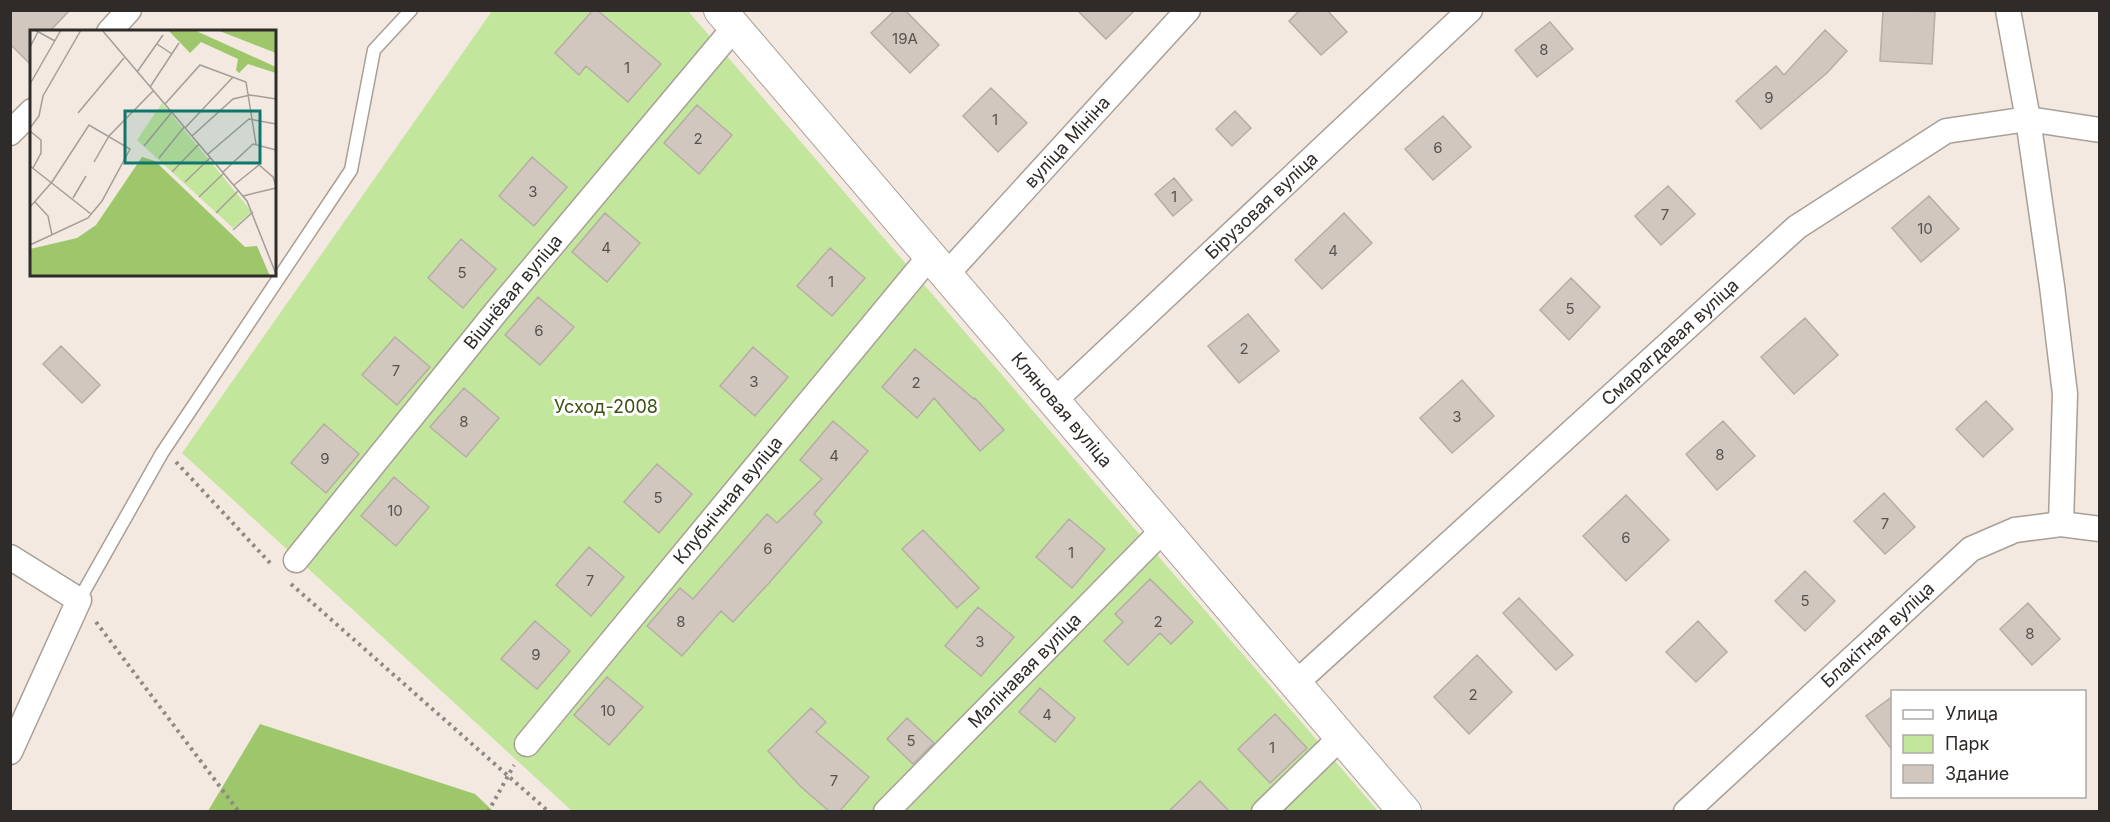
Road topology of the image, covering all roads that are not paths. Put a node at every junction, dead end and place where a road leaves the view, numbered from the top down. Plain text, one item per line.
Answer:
1 (129, 10) edge
2 (411, 10) edge
3 (1188, 10) edge
4 (1470, 10) edge
5 (2008, 10) edge
6 (727, 19) edge
7 (111, 30) edge
8 (30, 113) edge
9 (2028, 118) junction
10 (2100, 130) edge
11 (10, 132) edge
12 (938, 265) junction
13 (1054, 400) junction
14 (2061, 524) junction
15 (2100, 529) edge
16 (1163, 530) junction
17 (10, 557) edge
18 (289, 568) road end
19 (79, 600) junction
20 (1296, 682) junction
21 (1341, 737) junction
22 (527, 744) road end
23 (10, 752) edge
24 (886, 812) edge
25 (1264, 812) edge
26 (1405, 812) edge
27 (1686, 812) edge

1 - 7 street
2 - 19 lane
3 - 12 street, вуліца Мініна
4 - 13 street, Бірузовая вуліца
5 - 9 street
6 - 12 street, Кляновая вуліца
6 - 18 street, Вішнёвая вуліца
8 - 11 street
9 - 10 street, Смарагдавая вуліца
9 - 14 street
9 - 20 street, Смарагдавая вуліца
12 - 13 street, Кляновая вуліца
12 - 22 street, Клубнічная вуліца
13 - 16 street, Кляновая вуліца
14 - 15 street, Блакітная вуліца
14 - 27 street, Блакітная вуліца
16 - 20 street, Кляновая вуліца
16 - 24 street, Малінавая вуліца
17 - 19 street
19 - 23 street
20 - 21 street, Кляновая вуліца
21 - 25 street
21 - 26 street, Кляновая вуліца

